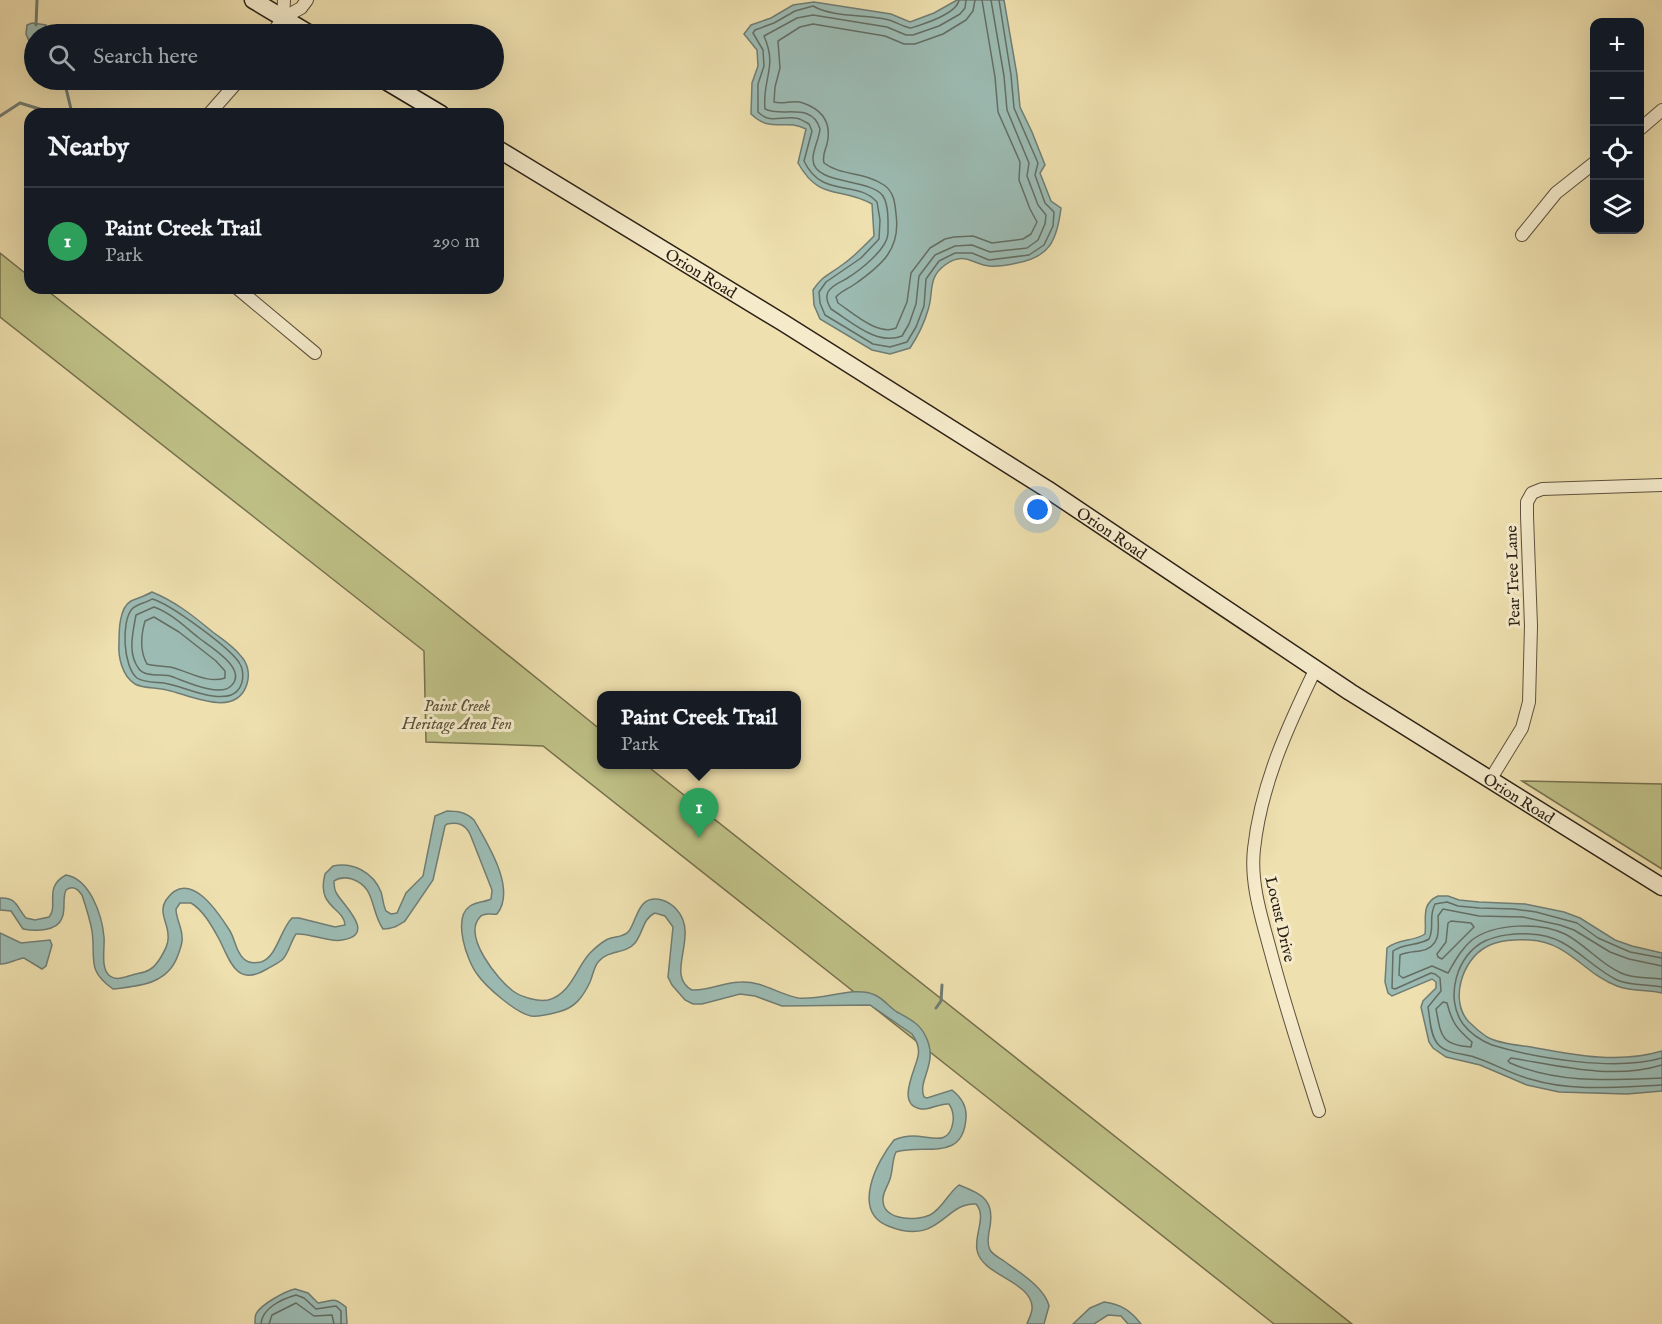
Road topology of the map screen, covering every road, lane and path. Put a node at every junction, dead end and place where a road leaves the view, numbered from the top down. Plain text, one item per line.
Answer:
1 (253, 0) edge
2 (284, 0) edge
3 (307, 0) edge
4 (284, 18) junction
5 (280, 24) edge
6 (294, 24) edge
7 (230, 90) edge
8 (401, 90) edge
9 (213, 108) edge
10 (431, 108) edge
11 (1662, 110) edge
12 (1643, 126) edge
13 (504, 152) edge
14 (1590, 166) edge
15 (1522, 235) dead end
16 (244, 294) edge
17 (315, 353) dead end
18 (1662, 486) edge
19 (1316, 668) junction
20 (1490, 780) junction
21 (1662, 887) edge
22 (1318, 1111) dead end

1 - 4 main road
2 - 4 street
3 - 4 street
4 - 5 street
4 - 6 main road
7 - 9 street
8 - 10 main road
11 - 12 street
13 - 19 main road, Orion Road
14 - 15 street
16 - 17 street
18 - 20 street, Pear Tree Lane
19 - 20 main road, Orion Road
19 - 22 street, Locust Drive
20 - 21 main road, Orion Road

